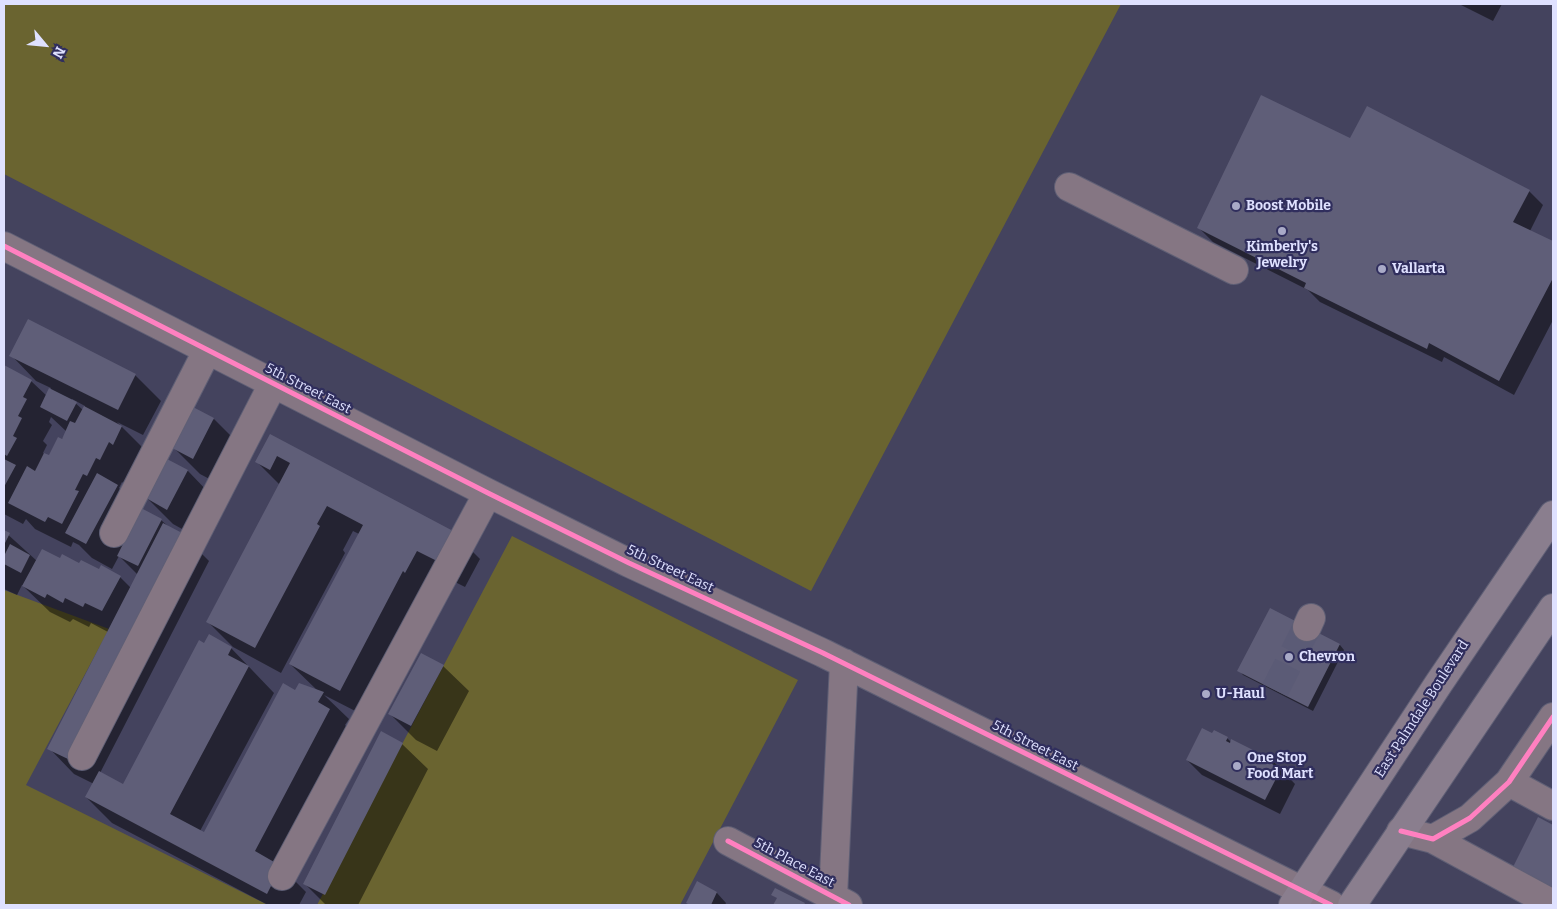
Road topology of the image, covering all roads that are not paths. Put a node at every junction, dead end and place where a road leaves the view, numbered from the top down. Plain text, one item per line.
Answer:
1 (1069, 187) dead end
2 (5, 249) edge
3 (1234, 270) dead end
4 (207, 350) junction
5 (274, 384) junction
6 (488, 493) junction
7 (1553, 515) edge
8 (114, 533) dead end
9 (1553, 608) edge
10 (844, 663) junction
11 (1549, 733) edge
12 (82, 756) dead end
13 (1509, 782) junction
14 (1553, 806) edge
15 (1401, 830) junction
16 (1433, 839) junction
17 (728, 841) dead end
18 (282, 876) dead end
19 (1298, 898) edge
20 (841, 901) edge
21 (1553, 904) edge
22 (1331, 905) edge
23 (1352, 905) edge

1 - 3 street
2 - 4 street, 5th Street East
4 - 5 street, 5th Street East
4 - 8 street
5 - 6 street, 5th Street East
5 - 12 street
6 - 10 street, 5th Street East
6 - 18 street
7 - 19 highway, East Palmdale Boulevard
9 - 15 highway
10 - 19 street, 5th Street East
10 - 20 street
11 - 13 street
13 - 14 street
13 - 16 street
15 - 16 street
15 - 23 highway
16 - 21 street
17 - 20 street, 5th Place East
19 - 22 street, 5th Street East

